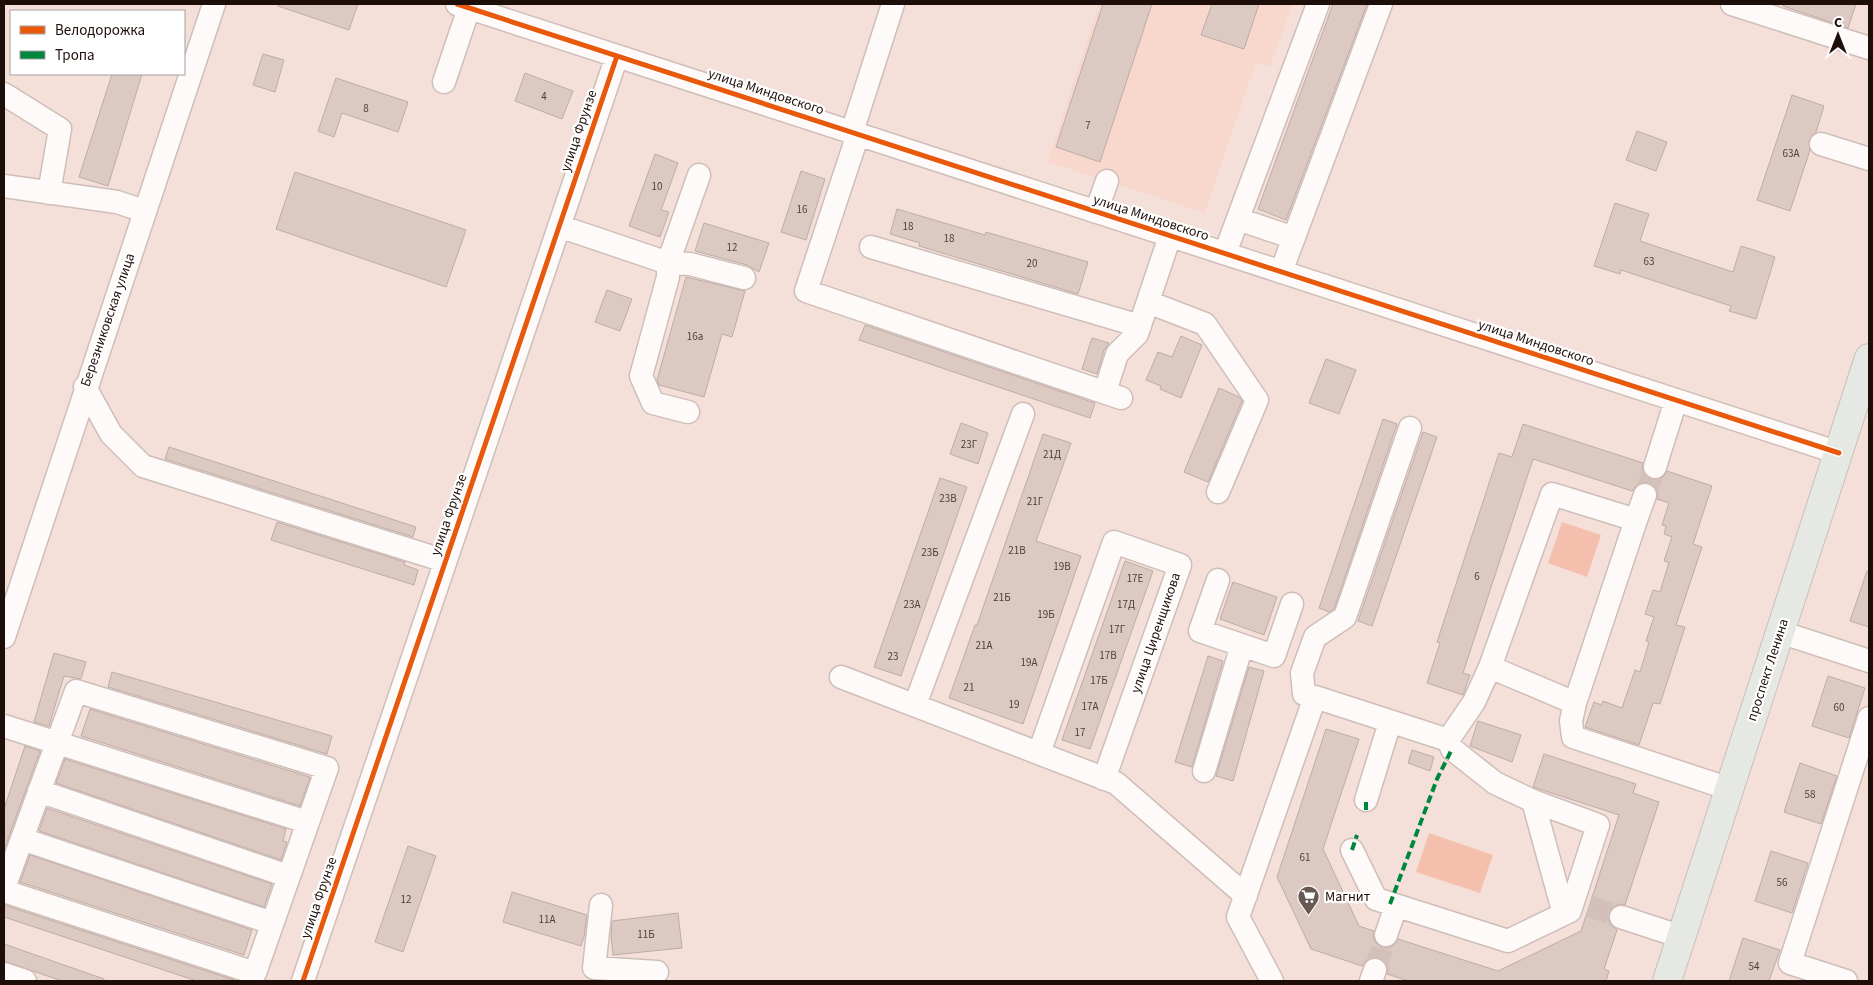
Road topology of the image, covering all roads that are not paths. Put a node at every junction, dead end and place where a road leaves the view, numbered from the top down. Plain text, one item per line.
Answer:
1 (214, 4) edge
2 (893, 4) edge
3 (1318, 4) edge
4 (1381, 4) edge
5 (1732, 4) edge
6 (463, 6) edge
7 (1869, 48) edge
8 (617, 56) junction
9 (444, 82) dead end
10 (4, 94) edge
11 (855, 133) junction
12 (1821, 144) dead end
13 (1869, 160) edge
14 (699, 175) dead end
15 (1107, 181) dead end
16 (4, 186) edge
17 (49, 193) junction
18 (144, 211) junction
19 (1096, 212) junction
20 (1238, 219) junction
21 (559, 226) junction
22 (1170, 236) junction
23 (1294, 238) junction
24 (871, 247) dead end
25 (1225, 254) junction
26 (668, 263) junction
27 (1281, 272) junction
28 (744, 278) dead end
29 (1148, 302) junction
30 (1140, 326) junction
31 (1869, 358) edge
32 (85, 387) junction
33 (1676, 400) junction
34 (1861, 411) edge
35 (688, 412) dead end
36 (1023, 414) dead end
37 (1410, 428) dead end
38 (1838, 453) junction
39 (1655, 467) tunnel mouth
40 (1218, 492) dead end
41 (1645, 495) tunnel mouth
42 (1636, 520) junction
43 (445, 561) junction
44 (1218, 580) dead end
45 (1292, 604) dead end
46 (1284, 626) junction
47 (1780, 632) junction
48 (4, 637) edge
49 (1315, 637) junction
50 (1242, 646) junction
51 (1869, 661) edge
52 (1490, 667) junction
53 (842, 677) dead end
54 (1315, 697) junction
55 (1575, 703) junction
56 (915, 705) junction
57 (1869, 718) edge
58 (1390, 722) junction
59 (4, 726) edge
60 (1448, 740) junction
61 (57, 743) junction
62 (1039, 753) junction
63 (1204, 771) dead end
64 (1104, 779) junction
65 (1730, 789) junction
66 (39, 791) junction
67 (1366, 800) dead end
68 (1534, 801) junction
69 (307, 822) junction
70 (22, 839) junction
71 (1352, 850) dead end
72 (288, 876) junction
73 (4, 890) edge
74 (1246, 896) junction
75 (601, 905) dead end
76 (1396, 906) junction
77 (1575, 907) junction
78 (1621, 917) tunnel mouth
79 (272, 923) junction
80 (1386, 935) tunnel mouth
81 (1682, 936) junction
82 (657, 970) edge
83 (4, 974) edge
84 (254, 977) edge
85 (25, 981) edge
86 (303, 981) edge
87 (1272, 981) edge
88 (1667, 981) edge
89 (1846, 981) edge

1 - 18 street, Березниковская улица
2 - 11 street
3 - 20 street
4 - 23 street
5 - 7 street
6 - 8 street, улица Миндовского
6 - 9 street
8 - 11 street, улица Миндовского
8 - 21 street, улица Фрунзе
10 - 17 street
11 - 19 street, улица Миндовского
11 - 30 street
12 - 13 street
14 - 26 street
15 - 19 street
16 - 17 street
17 - 18 street
18 - 32 street, Березниковская улица
19 - 22 street, улица Миндовского
20 - 23 street
20 - 25 street
21 - 26 street
21 - 43 street, улица Фрунзе
22 - 25 street, улица Миндовского
22 - 29 street
23 - 27 street
24 - 30 street
25 - 27 street, улица Миндовского
26 - 28 street
26 - 35 street
27 - 33 street, улица Миндовского
29 - 30 street
29 - 40 street
31 - 34 main road, проспект Ленина
32 - 43 street
32 - 48 street, Березниковская улица
33 - 38 street, улица Миндовского
33 - 39 street
34 - 38 main road, проспект Ленина
36 - 56 street
37 - 49 street
38 - 47 main road, проспект Ленина
41 - 42 street
42 - 52 street
42 - 55 street
43 - 86 street, улица Фрунзе
44 - 50 street
45 - 46 street
46 - 49 street
46 - 50 street
47 - 51 street
47 - 65 main road, проспект Ленина
49 - 54 street
50 - 63 street
52 - 55 street
52 - 60 street
53 - 56 street
54 - 58 street
54 - 74 street
55 - 65 street
56 - 62 street
57 - 89 street
58 - 60 street
58 - 67 street
59 - 61 street
60 - 68 street
61 - 66 street
61 - 69 street
61 - 69 street
62 - 64 street
62 - 64 street, улица Циренщикова
64 - 74 street
65 - 81 main road, проспект Ленина
66 - 70 street
66 - 72 street
68 - 77 street
68 - 77 street
69 - 72 street
70 - 73 street
70 - 79 street
71 - 76 street
72 - 79 street
73 - 84 street
74 - 87 street
75 - 82 street
76 - 77 street
76 - 80 street
78 - 81 street
79 - 84 street
81 - 88 main road, проспект Ленина
83 - 85 street

